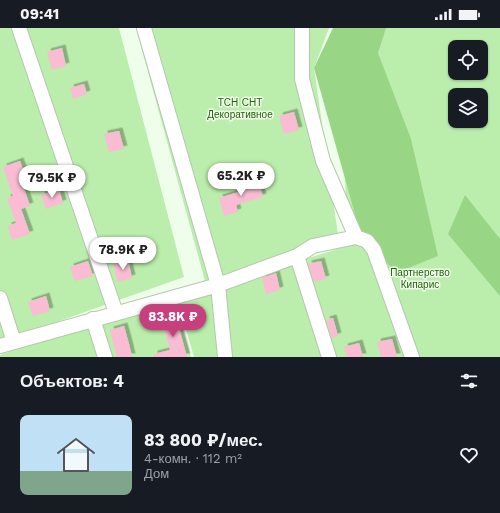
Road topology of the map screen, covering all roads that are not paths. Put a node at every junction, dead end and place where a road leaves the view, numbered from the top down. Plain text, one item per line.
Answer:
1 (19, 28) edge
2 (144, 28) edge
3 (302, 28) edge
4 (356, 237) junction
5 (297, 256) junction
6 (218, 285) junction
7 (0, 298) edge
8 (116, 313) junction
9 (93, 319) junction
10 (6, 348) edge
11 (105, 357) edge
12 (225, 357) edge
13 (329, 357) edge
14 (412, 357) edge

1 - 8 street
2 - 6 street
3 - 4 street
4 - 5 street
4 - 14 street
5 - 6 street
5 - 13 street
6 - 8 street
6 - 12 street
7 - 10 street
8 - 9 street
9 - 10 street
9 - 11 street

